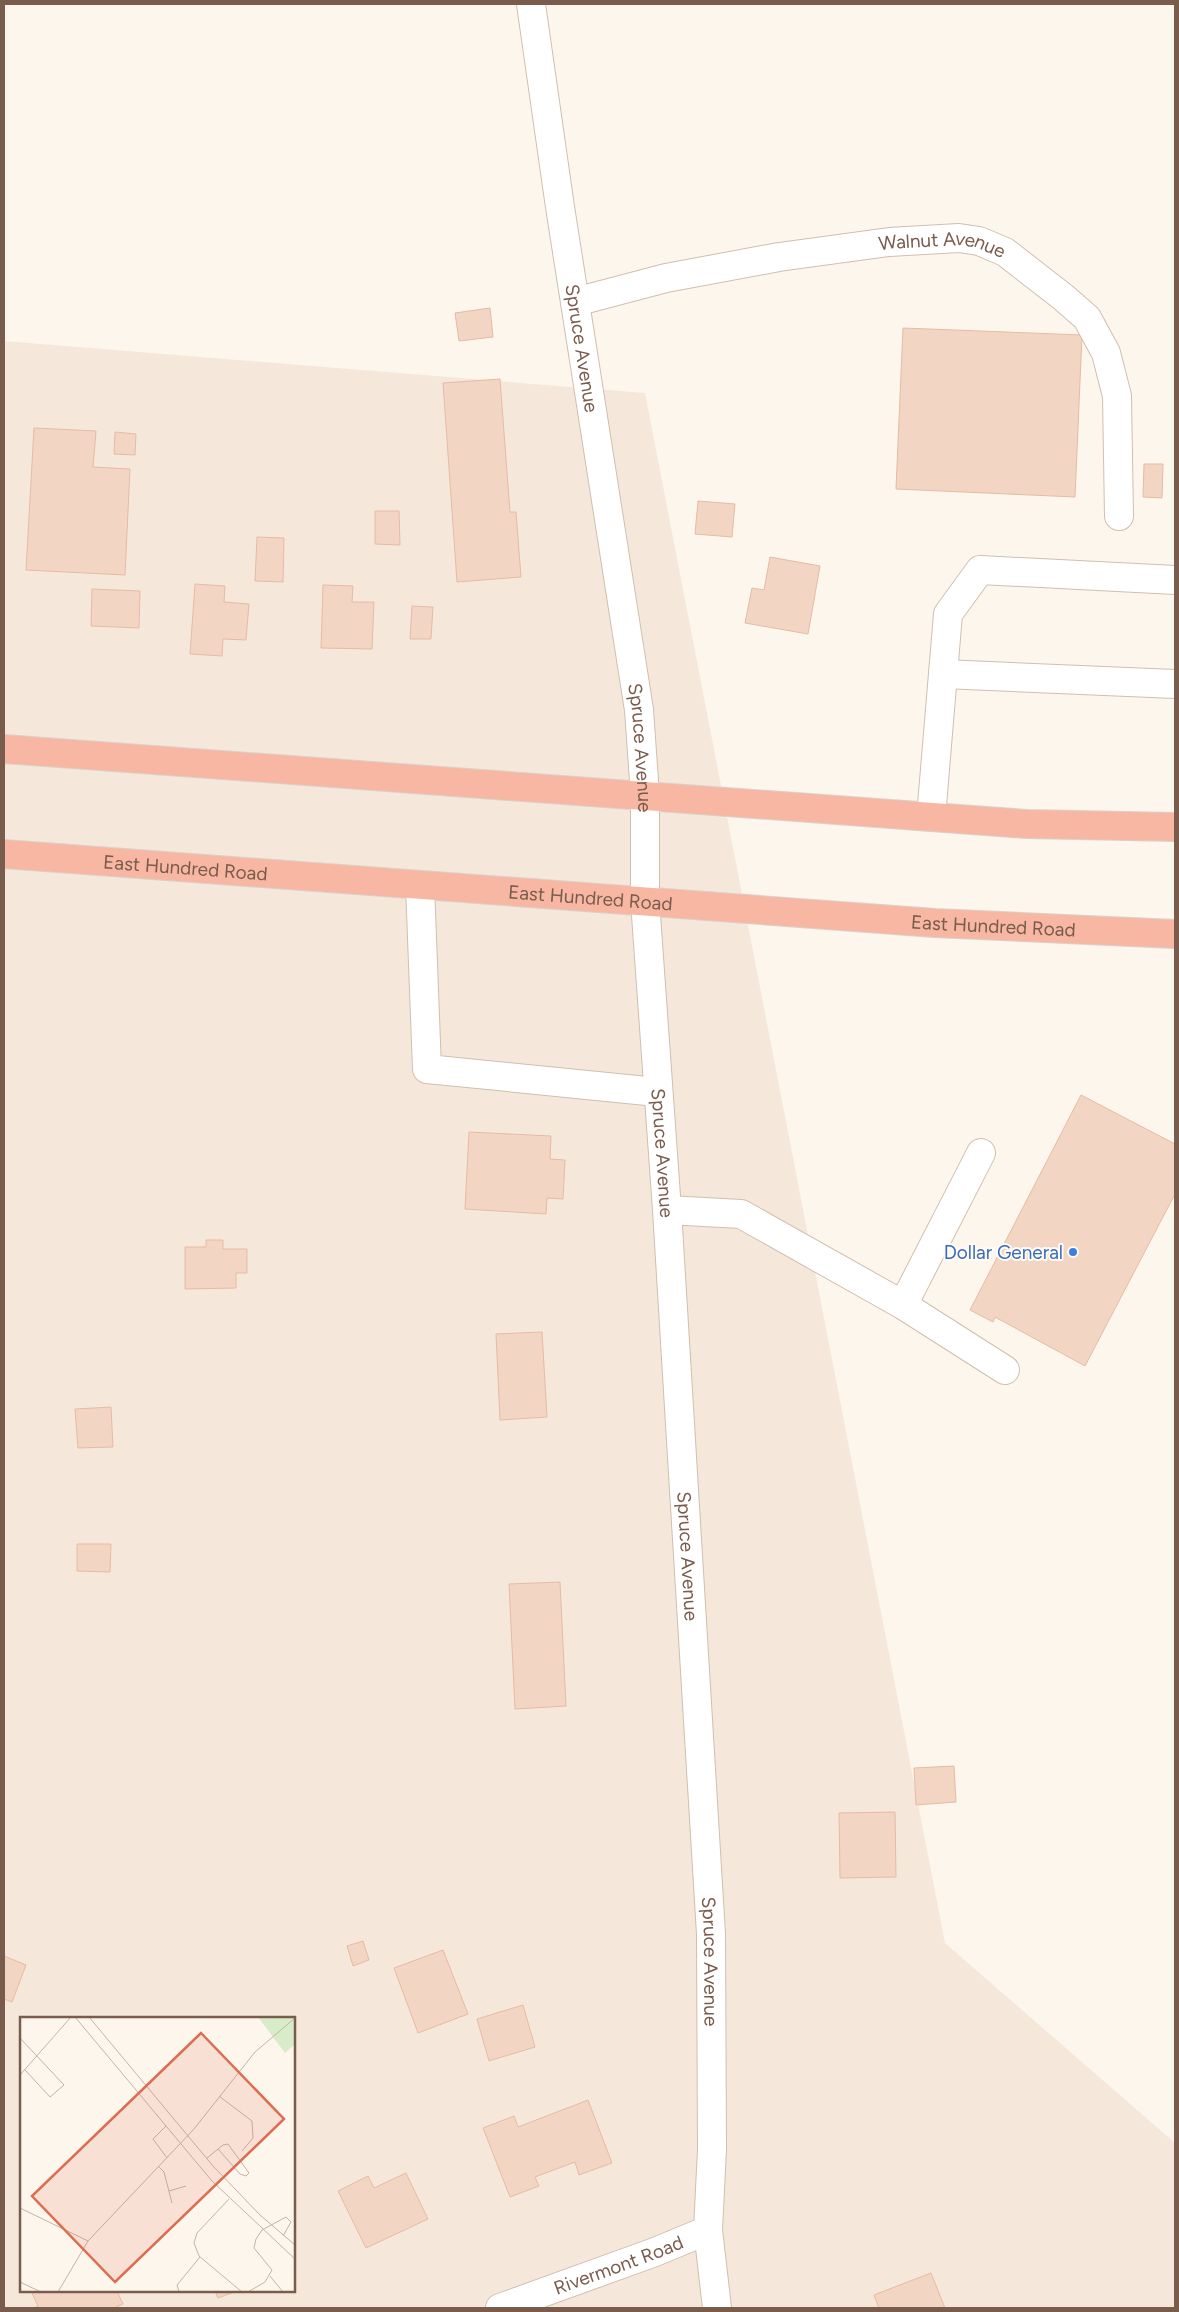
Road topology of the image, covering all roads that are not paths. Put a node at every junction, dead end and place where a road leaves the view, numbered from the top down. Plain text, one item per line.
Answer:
1 (531, 4) edge
2 (574, 302) junction
3 (1119, 516) dead end
4 (1175, 580) edge
5 (943, 674) junction
6 (1175, 684) edge
7 (4, 750) edge
8 (645, 795) junction
9 (932, 817) junction
10 (1175, 827) edge
11 (4, 854) edge
12 (420, 885) junction
13 (645, 901) junction
14 (1175, 934) edge
15 (657, 1092) junction
16 (981, 1153) dead end
17 (667, 1210) junction
18 (903, 1305) junction
19 (1005, 1370) dead end
20 (708, 2230) junction
21 (500, 2308) edge
22 (718, 2308) edge

1 - 2 street, Spruce Avenue
2 - 3 street, Walnut Avenue
2 - 8 street, Spruce Avenue
4 - 5 street
5 - 6 street
5 - 9 street
7 - 8 highway
8 - 9 highway
8 - 13 street, Spruce Avenue
9 - 10 highway
11 - 12 highway, East Hundred Road
12 - 13 highway, East Hundred Road
12 - 15 street
13 - 14 highway, East Hundred Road
13 - 15 street, Spruce Avenue
15 - 17 street, Spruce Avenue
16 - 18 street
17 - 18 street
17 - 20 street, Spruce Avenue
18 - 19 street
20 - 21 street, Rivermont Road
20 - 22 street, Spruce Avenue

